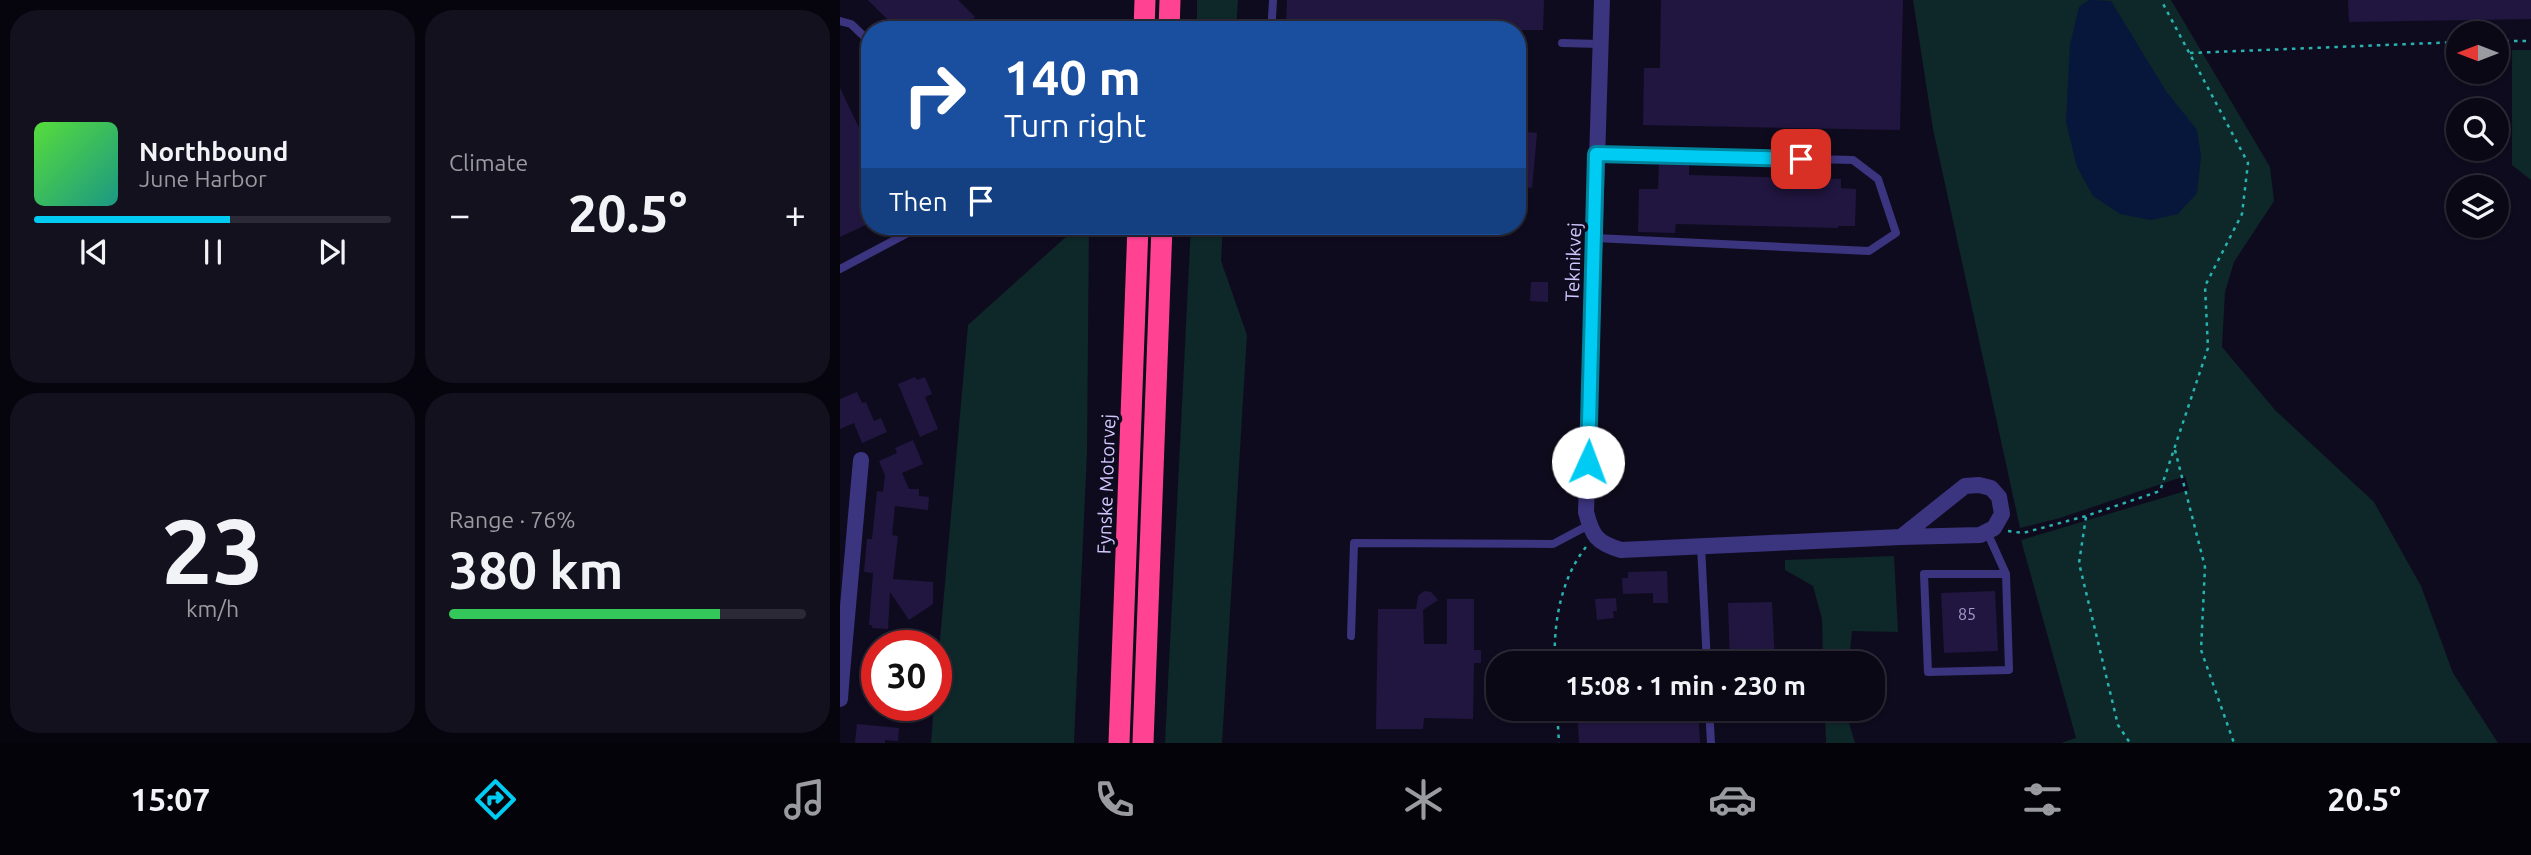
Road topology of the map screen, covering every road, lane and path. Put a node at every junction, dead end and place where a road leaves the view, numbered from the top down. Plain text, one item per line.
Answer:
1 (1145, 0) edge
2 (1170, 0) edge
3 (1273, 0) edge
4 (1602, 0) edge
5 (2161, 0) edge
6 (1272, 18) dead end
7 (840, 21) edge
8 (1144, 21) edge
9 (1169, 21) edge
10 (861, 33) edge
11 (2510, 41) edge
12 (2531, 41) edge
13 (1562, 43) dead end
14 (2446, 43) edge
15 (1600, 44) junction
16 (2190, 53) junction
17 (1596, 154) junction
18 (903, 235) edge
19 (1138, 235) edge
20 (1162, 235) edge
21 (1595, 238) junction
22 (840, 269) edge
23 (2175, 450) junction
24 (861, 460) dead end
25 (2086, 516) junction
26 (1991, 530) junction
27 (1592, 531) junction
28 (1901, 537) junction
29 (1701, 546) junction
30 (2006, 574) junction
31 (1352, 636) dead end
32 (1555, 651) edge
33 (1707, 651) edge
34 (841, 673) edge
35 (840, 699) edge
36 (1558, 721) edge
37 (1710, 721) edge
38 (1119, 743) edge
39 (1143, 743) edge
40 (1559, 743) edge
41 (1711, 743) edge
42 (2130, 743) edge
43 (2234, 743) edge

1 - 8 highway
2 - 9 highway
3 - 6 lane
4 - 15 street, Teknikvej
5 - 16 path
7 - 10 lane
11 - 12 path
13 - 15 lane
14 - 16 path
15 - 17 street, Teknikvej
16 - 23 path
17 - 21 street, Teknikvej
17 - 21 lane
18 - 22 lane
19 - 38 highway, Fynske Motorvej
20 - 39 highway
21 - 27 street, Teknikvej
23 - 25 path
23 - 43 path
24 - 34 street
25 - 26 path
25 - 42 path
26 - 28 street
26 - 28 street
26 - 30 lane
27 - 29 street
27 - 31 lane
27 - 32 path
28 - 29 street
29 - 33 lane
30 - 30 lane
34 - 35 street
36 - 40 path
37 - 41 lane

